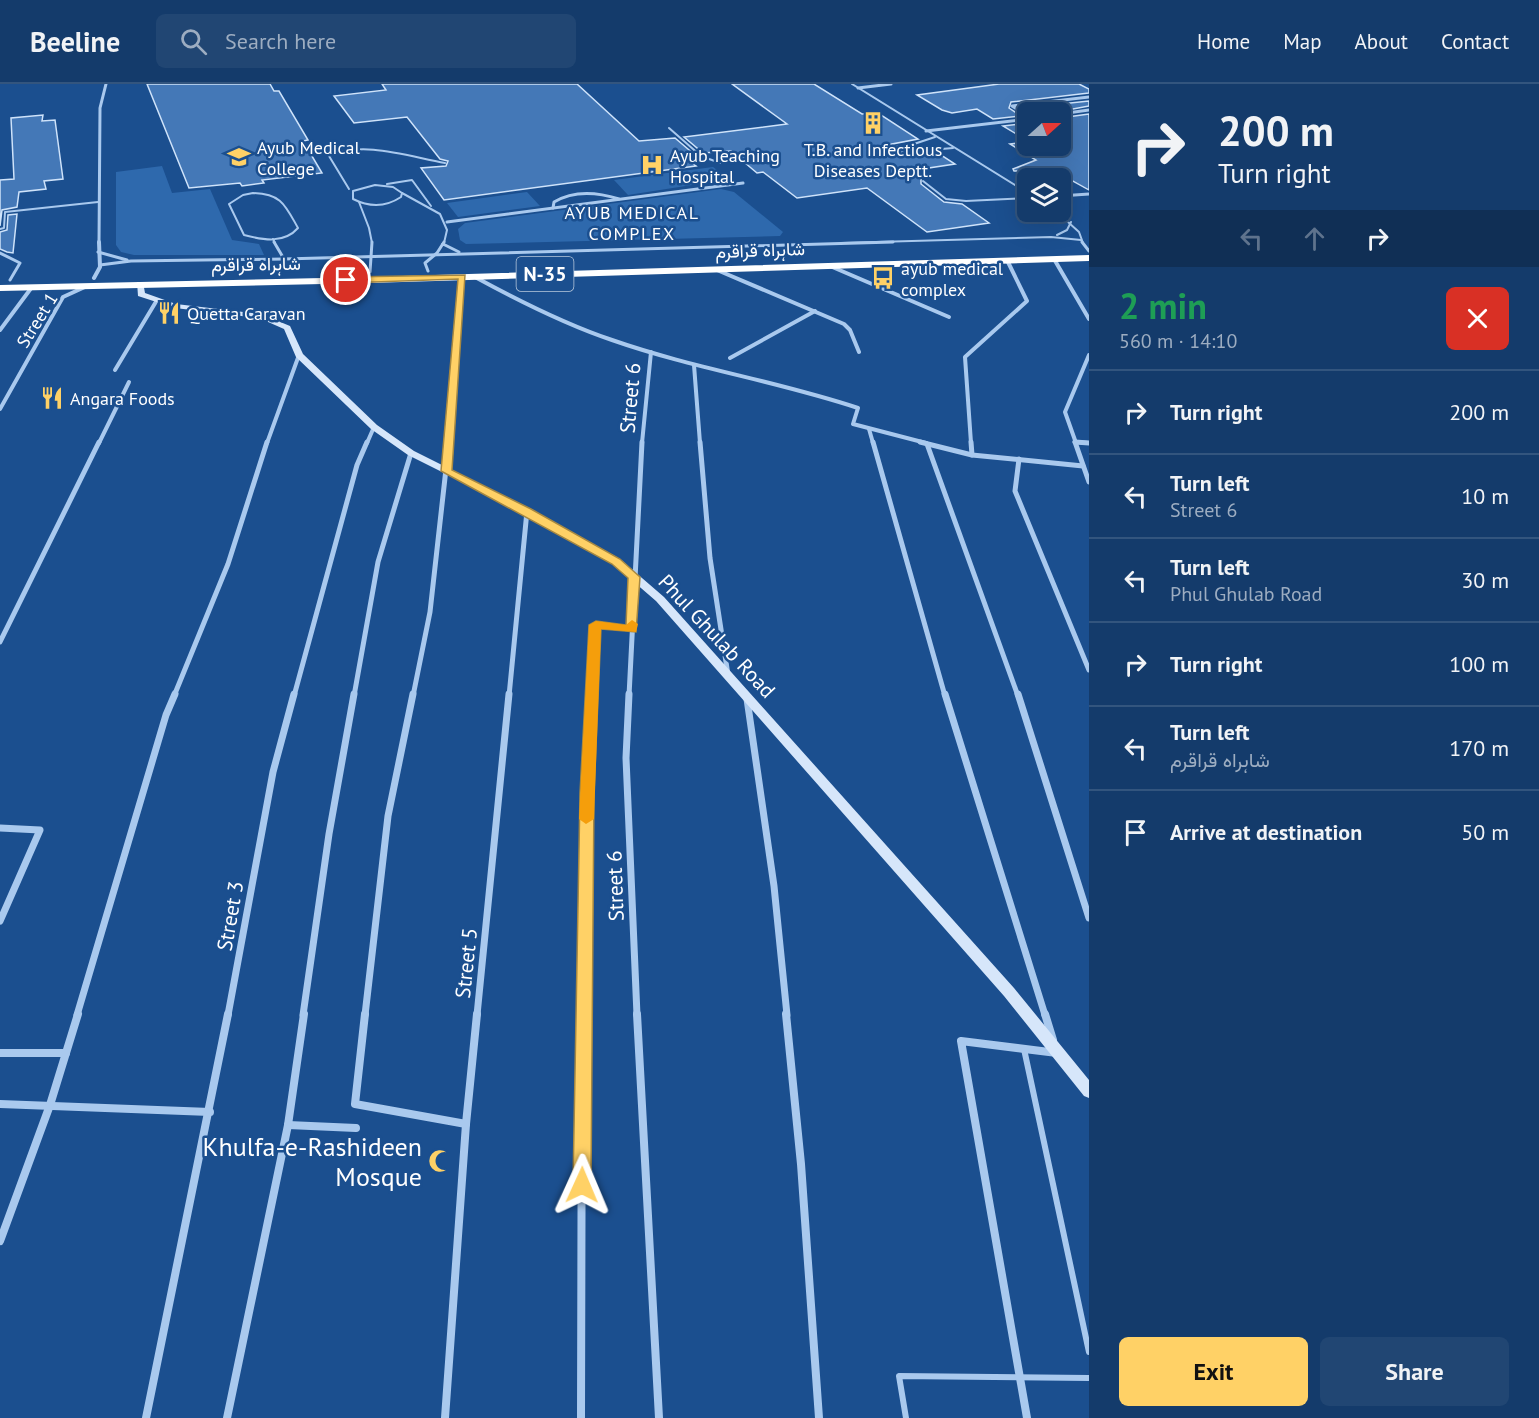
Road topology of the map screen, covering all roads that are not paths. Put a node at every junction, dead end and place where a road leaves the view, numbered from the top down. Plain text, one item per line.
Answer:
1 (106, 84) edge
2 (852, 84) edge
3 (891, 84) edge
4 (858, 88) junction
5 (1089, 97) edge
6 (1046, 102) edge
7 (1089, 110) edge
8 (1071, 112) edge
9 (1017, 119) edge
10 (669, 128) dead end
11 (926, 131) junction
12 (935, 137) junction
13 (953, 148) junction
14 (720, 163) dead end
15 (445, 164) dead end
16 (922, 181) dead end
17 (743, 183) dead end
18 (375, 185) junction
19 (1017, 186) edge
20 (349, 189) dead end
21 (402, 193) junction
22 (1089, 194) edge
23 (1071, 195) edge
24 (1017, 199) edge
25 (621, 200) junction
26 (98, 202) junction
27 (359, 202) junction
28 (433, 208) junction
29 (553, 208) junction
30 (447, 222) junction
31 (1071, 222) joint
32 (0, 229) edge
33 (1089, 234) edge
34 (1081, 235) junction
35 (1043, 237) junction
36 (273, 239) junction
37 (1081, 240) junction
38 (443, 244) junction
39 (1089, 251) edge
40 (98, 252) junction
41 (0, 253) edge
42 (467, 253) junction
43 (437, 254) junction
44 (374, 256) junction
45 (1089, 258) edge
46 (284, 259) junction
47 (1054, 259) junction
48 (1007, 260) junction
49 (131, 261) junction
50 (100, 265) junction
51 (830, 266) junction
52 (716, 270) junction
53 (428, 271) junction
54 (370, 272) junction
55 (475, 276) junction
56 (462, 277) junction
57 (5, 280) edge
58 (91, 282) junction
59 (140, 284) junction
60 (32, 287) junction
61 (0, 288) edge
62 (157, 300) junction
63 (814, 311) junction
64 (949, 317) dead end
65 (1089, 319) edge
66 (0, 330) edge
67 (651, 352) junction
68 (859, 352) dead end
69 (299, 355) junction
70 (1088, 357) edge
71 (730, 358) dead end
72 (694, 365) junction
73 (115, 370) dead end
74 (129, 382) dead end
75 (0, 410) edge
76 (374, 427) junction
77 (869, 429) junction
78 (1075, 442) junction
79 (1089, 443) edge
80 (927, 444) junction
81 (411, 453) junction
82 (972, 455) junction
83 (1019, 459) junction
84 (1083, 466) junction
85 (447, 471) junction
86 (1089, 482) edge
87 (527, 512) junction
88 (634, 577) junction
89 (632, 629) junction
90 (0, 642) edge
91 (1089, 670) edge
92 (729, 675) junction
93 (747, 696) junction
94 (0, 828) edge
95 (1089, 918) edge
96 (0, 921) edge
97 (1024, 1049) junction
98 (0, 1053) edge
99 (66, 1053) junction
100 (1057, 1053) junction
101 (1089, 1091) edge
102 (0, 1104) edge
103 (50, 1105) junction
104 (210, 1112) junction
105 (466, 1124) junction
106 (288, 1125) junction
107 (356, 1128) dead end
108 (0, 1241) edge
109 (1089, 1352) edge
110 (1020, 1377) junction
111 (1089, 1378) edge
112 (146, 1418) edge
113 (227, 1418) edge
114 (445, 1418) edge
115 (581, 1418) edge
116 (659, 1418) edge
117 (819, 1418) edge
118 (906, 1418) edge
119 (1027, 1418) edge

1 - 26 street
2 - 4 lane
3 - 4 street
4 - 11 lane
5 - 6 street
7 - 8 street
9 - 11 street
10 - 14 lane
11 - 12 lane
12 - 13 lane
12 - 13 lane
13 - 19 lane
15 - 20 lane
16 - 24 lane
17 - 25 street
18 - 21 lane
18 - 27 lane
18 - 28 lane
21 - 27 lane
21 - 28 lane
22 - 23 street
25 - 29 street
25 - 29 street
26 - 32 lane
26 - 40 street
27 - 44 lane
28 - 30 lane
29 - 30 street
30 - 38 lane
31 - 34 lane
31 - 35 lane
33 - 34 lane
34 - 37 lane
35 - 37 lane
35 - 42 lane
36 - 36 lane
36 - 46 lane
37 - 39 lane
38 - 42 lane
38 - 43 lane
39 - 53 highway, شاہراہ قراقرم / N-35
40 - 49 lane
40 - 50 street
41 - 57 lane
42 - 43 lane
43 - 44 lane
43 - 53 lane
44 - 46 lane
44 - 54 lane
45 - 47 highway, شاہراہ قراقرم / N-35
46 - 49 lane
47 - 48 highway, شاہراہ قراقرم / N-35
47 - 65 street
48 - 51 highway, شاہراہ قراقرم / N-35
48 - 82 street
49 - 50 lane
50 - 58 street
51 - 52 highway, شاہراہ قراقرم / N-35
51 - 64 street
52 - 55 highway, شاہراہ قراقرم / N-35
52 - 63 street
53 - 54 highway, شاہراہ قراقرم / N-35
54 - 58 highway, شاہراہ قراقرم / N-35
55 - 56 highway, شاہراہ قراقرم / N-35
55 - 67 street
56 - 59 highway, شاہراہ قراقرم / N-35
56 - 85 street
57 - 58 highway, شاہراہ قراقرم / N-35
58 - 59 highway, شاہراہ قراقرم / N-35
58 - 60 highway, شاہراہ قراقرم / N-35
58 - 75 street, Street 1
59 - 62 street, Phul Ghulab Road
60 - 61 highway, شاہراہ قراقرم / N-35
60 - 66 street
62 - 69 street, Phul Ghulab Road
62 - 73 street
63 - 68 street
63 - 71 street
67 - 72 street
67 - 88 street, Street 6
69 - 76 street, Phul Ghulab Road
69 - 99 street
70 - 78 street
72 - 77 street
72 - 92 street
74 - 90 street
76 - 81 street, Phul Ghulab Road
76 - 104 street, Street 3
77 - 80 street
77 - 100 street
78 - 79 street
78 - 84 street
80 - 82 street
80 - 95 street
81 - 85 street, Phul Ghulab Road
81 - 106 street
82 - 83 street
83 - 84 street
83 - 91 street
84 - 86 street
85 - 87 street, Phul Ghulab Road
85 - 105 street
87 - 88 street, Phul Ghulab Road
87 - 105 street, Street 5
88 - 89 street, Street 6
88 - 92 street, Phul Ghulab Road
89 - 115 street
89 - 116 street, Street 6
92 - 93 street, Phul Ghulab Road
93 - 100 street, Phul Ghulab Road
93 - 117 street
94 - 96 street
97 - 100 street
97 - 109 lane
97 - 110 street
98 - 99 street
99 - 103 street
100 - 101 street, Phul Ghulab Road
102 - 103 street
103 - 104 street
103 - 108 street
104 - 112 street, Street 3
105 - 114 street, Street 5
106 - 107 street
106 - 113 street
110 - 111 lane
110 - 118 lane
110 - 119 street

